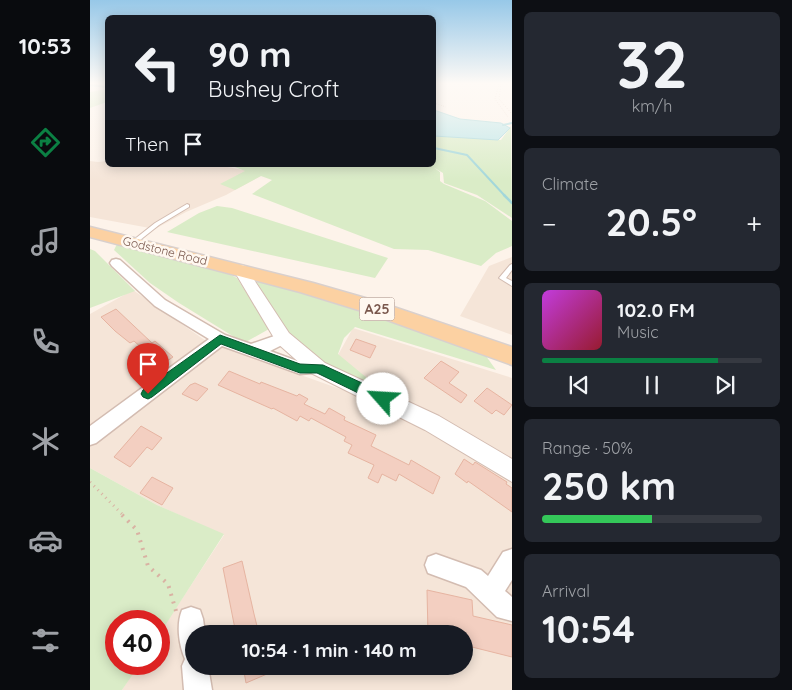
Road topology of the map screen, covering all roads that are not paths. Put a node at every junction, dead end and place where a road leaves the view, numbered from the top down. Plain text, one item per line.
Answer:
1 (187, 206) dead end
2 (90, 232) edge
3 (133, 243) junction
4 (116, 263) dead end
5 (512, 266) edge
6 (240, 270) junction
7 (512, 284) edge
8 (283, 338) junction
9 (220, 339) junction
10 (252, 350) junction
11 (512, 356) edge
12 (318, 368) junction
13 (90, 437) edge
14 (512, 471) edge
15 (511, 560) dead end
16 (436, 565) dead end
17 (490, 594) junction
18 (512, 609) edge
19 (191, 619) road end
20 (192, 625) edge
21 (196, 675) edge
22 (198, 690) edge

1 - 3 lane
2 - 3 main road, Godstone Road / A25
3 - 6 main road, Godstone Road / A25
4 - 9 street, Godstone Road
5 - 7 lane
6 - 8 street, Godstone Road
6 - 11 main road, Godstone Road / A25
8 - 10 street
8 - 12 street, Godstone Road
9 - 10 street, Godstone Road
9 - 13 street
10 - 12 street, Godstone Road
12 - 14 street, Godstone Road
15 - 17 street
16 - 17 street
17 - 18 street
19 - 20 street
21 - 22 street

